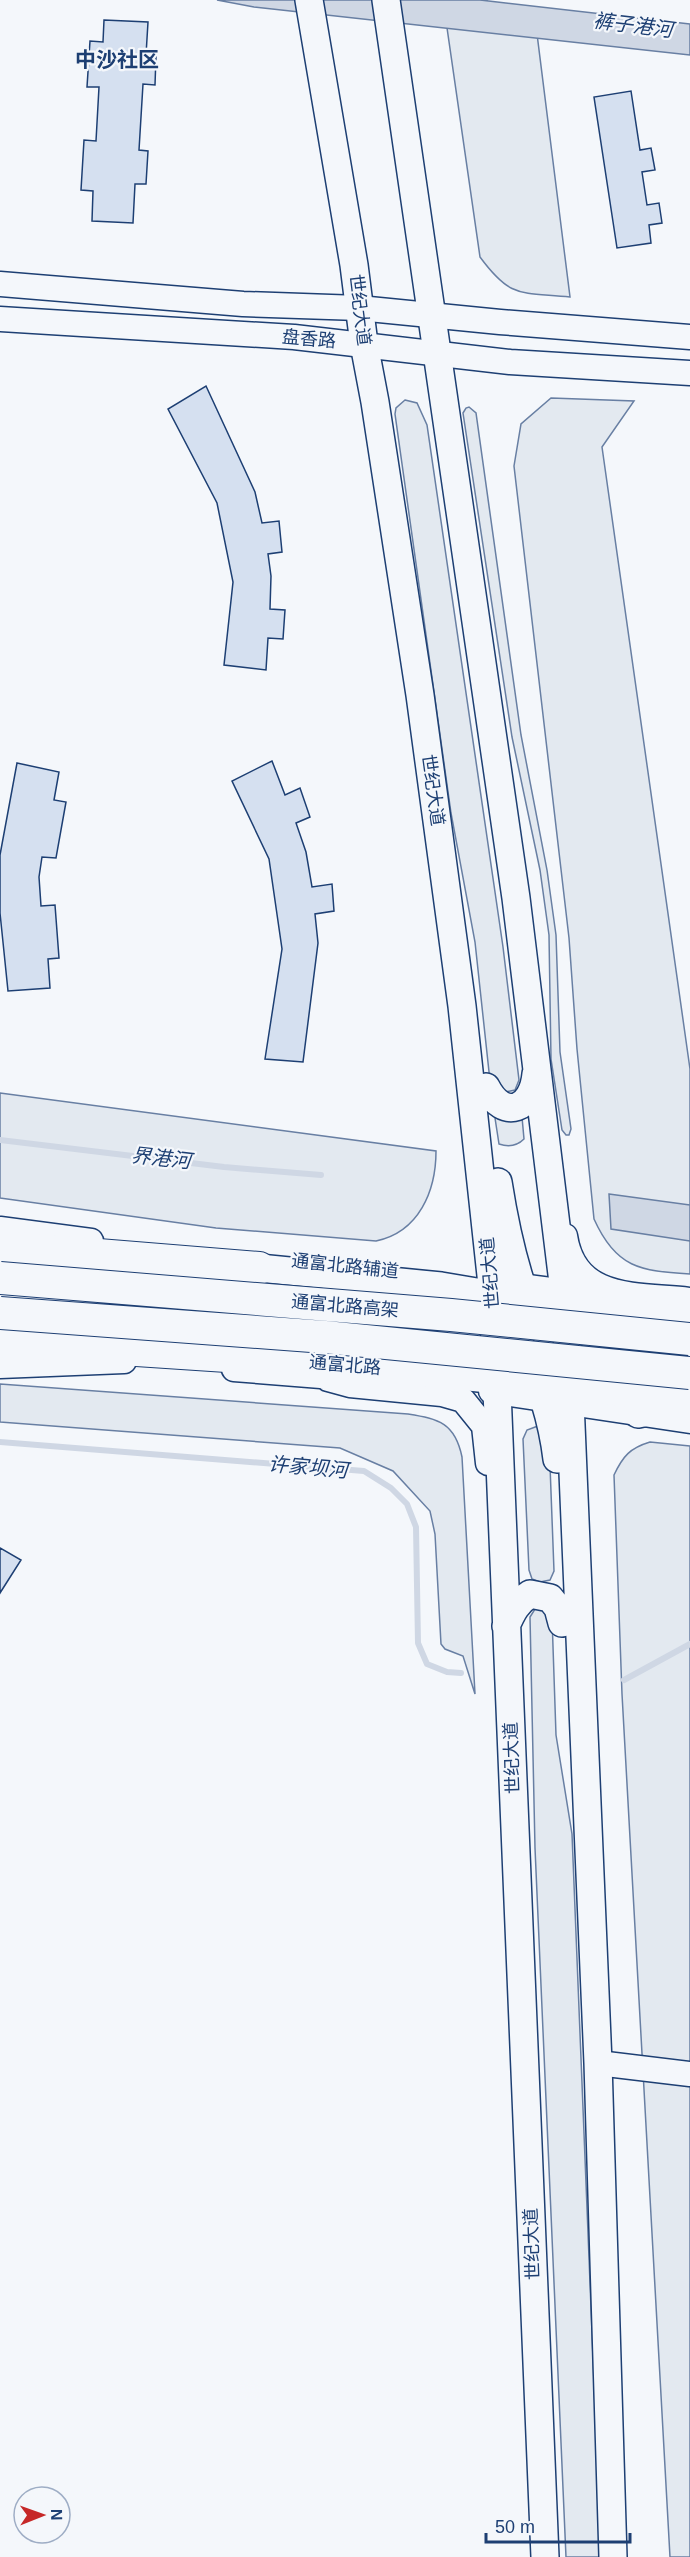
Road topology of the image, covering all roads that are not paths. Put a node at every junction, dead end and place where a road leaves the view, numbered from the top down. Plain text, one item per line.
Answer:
1 (386, 0) edge
2 (310, 8) edge
3 (0, 284) edge
4 (359, 308) junction
5 (432, 316) junction
6 (0, 319) edge
7 (690, 337) edge
8 (364, 344) junction
9 (437, 353) junction
10 (690, 373) edge
11 (436, 814) junction
12 (532, 1025) junction
13 (537, 1067) junction
14 (486, 1087) junction
15 (4, 1246) edge
16 (259, 1268) joint
17 (381, 1275) junction
18 (0, 1278) edge
19 (440, 1281) junction
20 (523, 1293) junction
21 (493, 1299) junction
22 (565, 1299) junction
23 (690, 1300) edge
24 (690, 1308) edge
25 (0, 1313) edge
26 (690, 1320) edge
27 (0, 1329) edge
28 (690, 1339) edge
29 (0, 1341) edge
30 (567, 1354) junction
31 (117, 1356) junction
32 (257, 1358) junction
33 (0, 1366) edge
34 (690, 1373) edge
35 (317, 1376) junction
36 (498, 1386) junction
37 (539, 1391) junction
38 (568, 1395) junction
39 (637, 1403) junction
40 (687, 1408) edge
41 (506, 1615) junction
42 (562, 1623) junction
43 (591, 1927) junction
44 (598, 2063) junction
45 (690, 2074) edge
46 (545, 2557) edge
47 (613, 2557) edge

1 - 5 main road
2 - 4 main road, 世纪大道
3 - 4 street, 盘香路
4 - 5 street, 盘香路
4 - 8 main road, 世纪大道
5 - 7 street, 盘香路
5 - 9 main road
6 - 8 street, 盘香路
8 - 9 street, 盘香路
8 - 11 main road, 世纪大道
9 - 10 street, 盘香路
9 - 12 main road
11 - 14 main road
11 - 21 main road, 世纪大道
12 - 13 main road
12 - 23 street
13 - 14 main road
13 - 22 main road
14 - 20 main road
15 - 16 highway
15 - 17 street, 通富北路辅道
16 - 17 main road
17 - 19 main road
17 - 19 main road
18 - 28 highway, 通富北路高架, bridge
19 - 21 main road
20 - 21 main road
20 - 22 main road
20 - 30 main road
21 - 36 main road, 世纪大道
21 - 37 main road
22 - 24 street
22 - 26 main road
22 - 30 main road
25 - 34 highway, 通富北路高架, bridge
27 - 32 main road, 通富北路
29 - 31 highway
30 - 38 main road
30 - 39 main road
31 - 32 highway
31 - 33 street
31 - 35 street
32 - 35 street
32 - 36 main road, 通富北路
35 - 36 street
35 - 41 street
36 - 37 main road, 通富北路
36 - 41 main road, 世纪大道
37 - 38 main road, 通富北路
37 - 42 main road
38 - 39 main road, 通富北路
38 - 43 main road
39 - 40 main road, 通富北路
41 - 42 main road
41 - 46 main road, 世纪大道
42 - 43 main road
43 - 44 main road
44 - 45 street
44 - 47 main road

